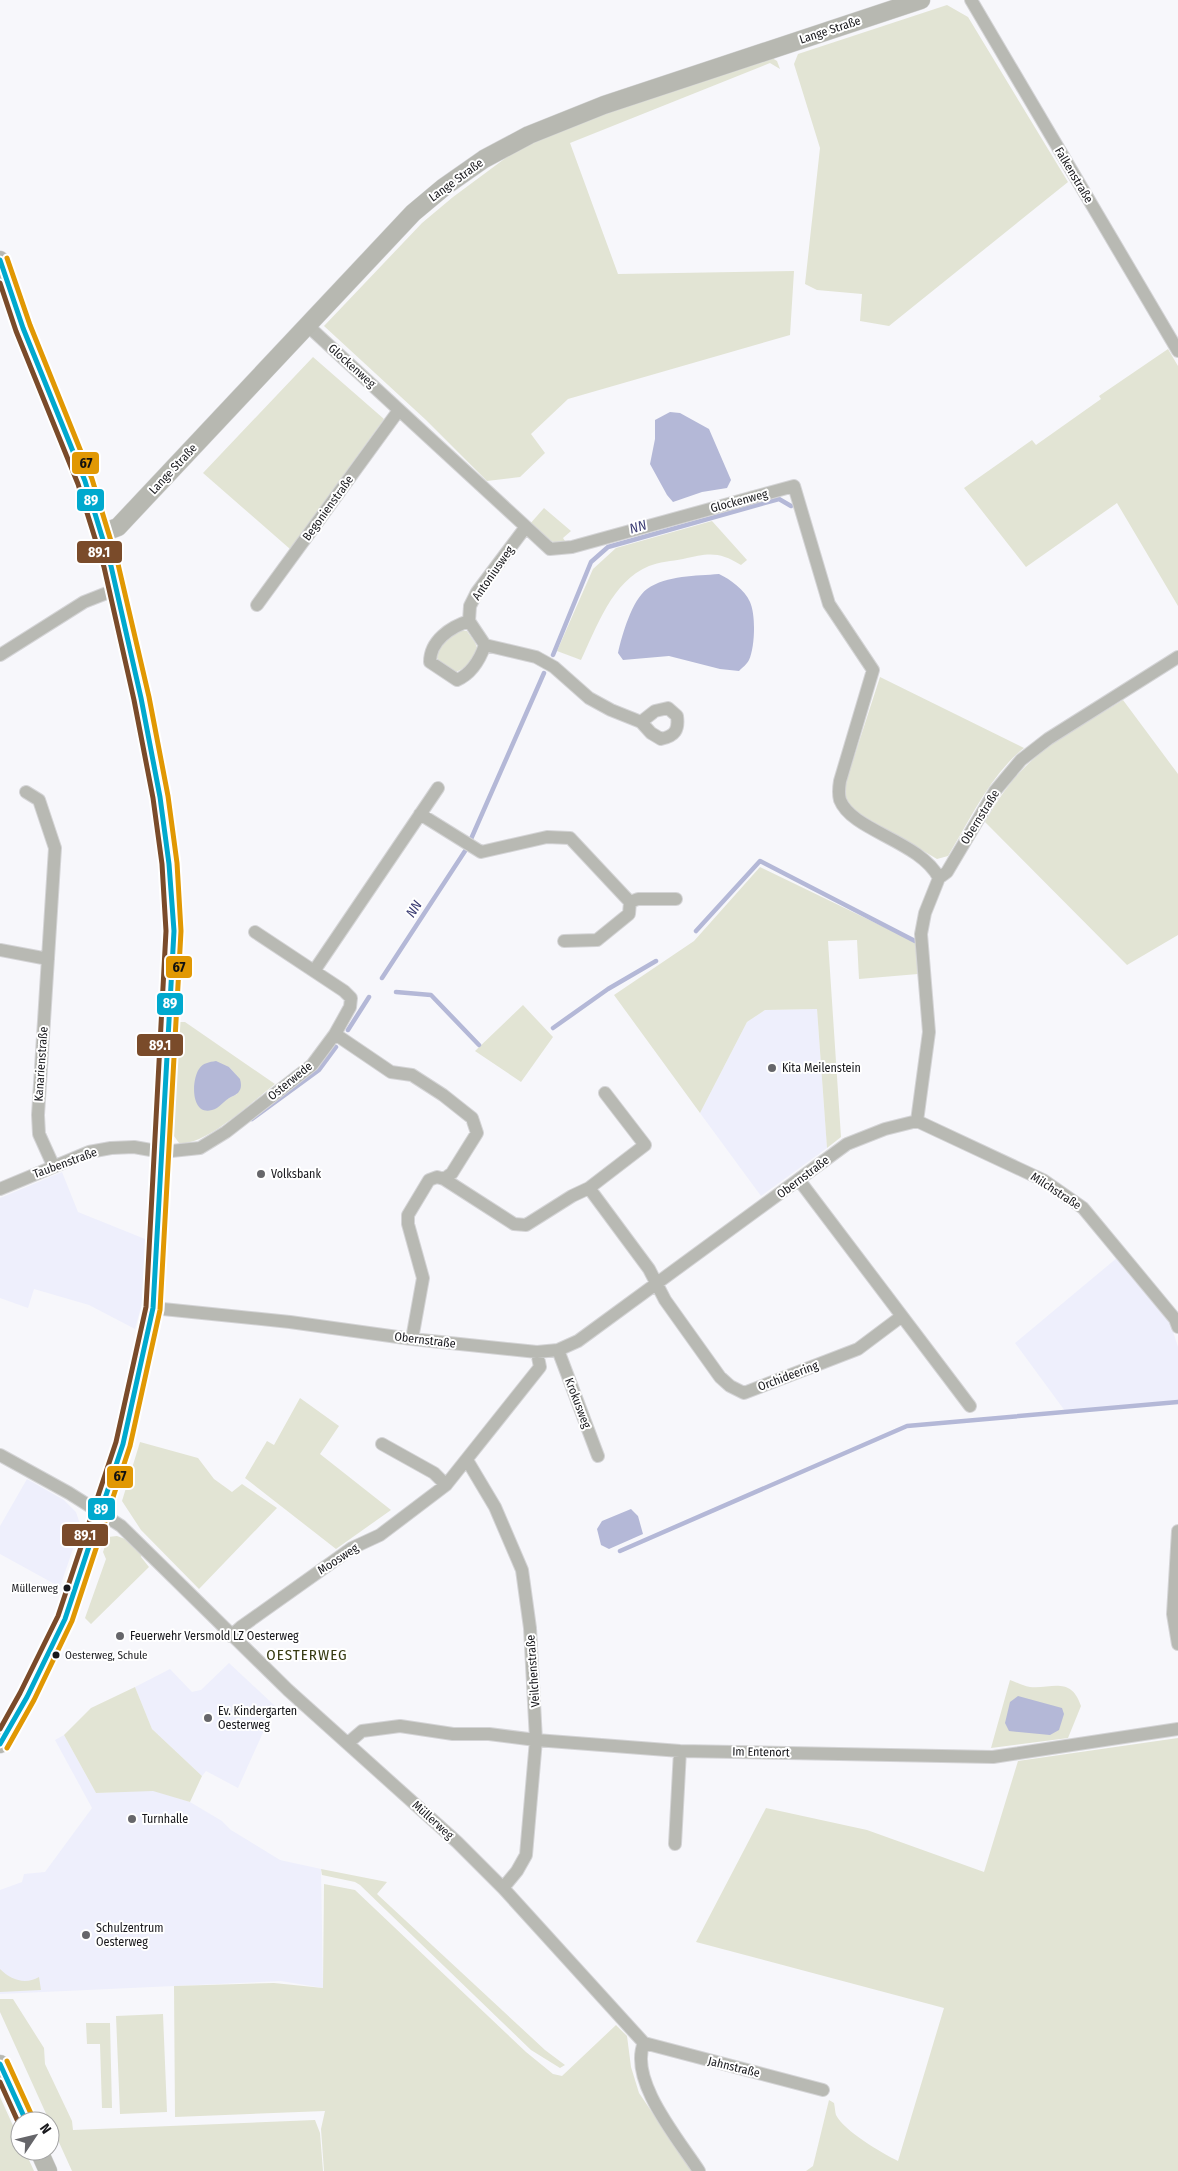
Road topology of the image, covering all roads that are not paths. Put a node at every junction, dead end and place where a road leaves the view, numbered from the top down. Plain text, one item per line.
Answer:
1 (921, 0) edge
2 (971, 0) edge
3 (0, 260) edge
4 (308, 326) junction
5 (1178, 350) edge
6 (399, 410) junction
7 (525, 528) junction
8 (102, 533) junction
9 (117, 589) junction
10 (257, 605) dead end
11 (469, 622) junction
12 (485, 645) junction
13 (0, 655) edge
14 (1178, 657) edge
15 (641, 722) dead end
16 (438, 788) dead end
17 (26, 792) dead end
18 (420, 814) junction
19 (940, 878) junction
20 (676, 899) dead end
21 (630, 902) junction
22 (255, 932) dead end
23 (564, 941) dead end
24 (0, 950) edge
25 (48, 959) junction
26 (314, 971) junction
27 (335, 1034) junction
28 (605, 1093) dead end
29 (917, 1121) junction
30 (162, 1152) junction
31 (53, 1166) junction
32 (444, 1179) junction
33 (799, 1180) junction
34 (589, 1188) junction
35 (0, 1189) edge
36 (656, 1284) junction
37 (153, 1308) junction
38 (902, 1316) junction
39 (1178, 1327) edge
40 (412, 1339) junction
41 (558, 1350) junction
42 (537, 1352) junction
43 (970, 1406) dead end
44 (382, 1444) dead end
45 (0, 1456) edge
46 (598, 1456) dead end
47 (467, 1460) junction
48 (446, 1486) junction
49 (101, 1512) junction
50 (1178, 1531) edge
51 (231, 1636) junction
52 (1178, 1644) edge
53 (1178, 1729) edge
54 (536, 1740) junction
55 (348, 1743) junction
56 (0, 1744) edge
57 (680, 1751) junction
58 (676, 1844) dead end
59 (503, 1888) junction
60 (644, 2043) junction
61 (0, 2064) edge
62 (823, 2090) dead end
63 (21, 2111) edge
64 (699, 2171) edge

1 - 4 main road, Lange Straße
2 - 5 street, Falkenstraße
3 - 8 main road
4 - 6 street, Glockenweg
4 - 8 main road, Lange Straße
6 - 7 street, Glockenweg
6 - 10 street, Begonienstraße
7 - 11 street, Antoniusweg
7 - 19 street, Glockenweg
8 - 9 main road
9 - 13 street
9 - 30 main road
11 - 12 street
11 - 12 street
12 - 15 street
14 - 19 street, Obernstraße
16 - 18 street
17 - 25 street, Kanarienstraße
18 - 21 street
18 - 26 street
19 - 29 street, Obernstraße
20 - 21 street
21 - 23 street
22 - 26 street, Osterwede
24 - 25 street
25 - 31 street, Kanarienstraße
26 - 27 street, Osterwede
27 - 30 street, Osterwede
27 - 32 street
28 - 34 street
29 - 33 street, Obernstraße
29 - 39 street, Milchstraße
30 - 31 street, Taubenstraße
30 - 37 main road
31 - 35 street, Taubenstraße
32 - 34 street
32 - 40 street
33 - 36 street, Obernstraße
33 - 38 street
34 - 36 street
36 - 38 street, Orchideering
36 - 41 street, Obernstraße
37 - 40 street, Obernstraße
37 - 49 main road
38 - 43 street
40 - 42 street, Obernstraße
41 - 42 street, Obernstraße
41 - 46 street, Krokusweg
42 - 47 street, Moosweg
44 - 48 street
45 - 49 street, Müllerweg
47 - 48 street, Moosweg
47 - 54 street, Veilchenstraße
48 - 51 street, Moosweg
49 - 51 street, Müllerweg
49 - 56 main road
50 - 52 street
51 - 55 street, Müllerweg
53 - 57 street, Im Entenort
54 - 55 street, Im Entenort
54 - 57 street, Im Entenort
54 - 59 street, Veilchenstraße
55 - 59 street, Müllerweg
57 - 58 street
59 - 60 street, Müllerweg
60 - 62 street, Jahnstraße
60 - 64 street
61 - 63 main road

